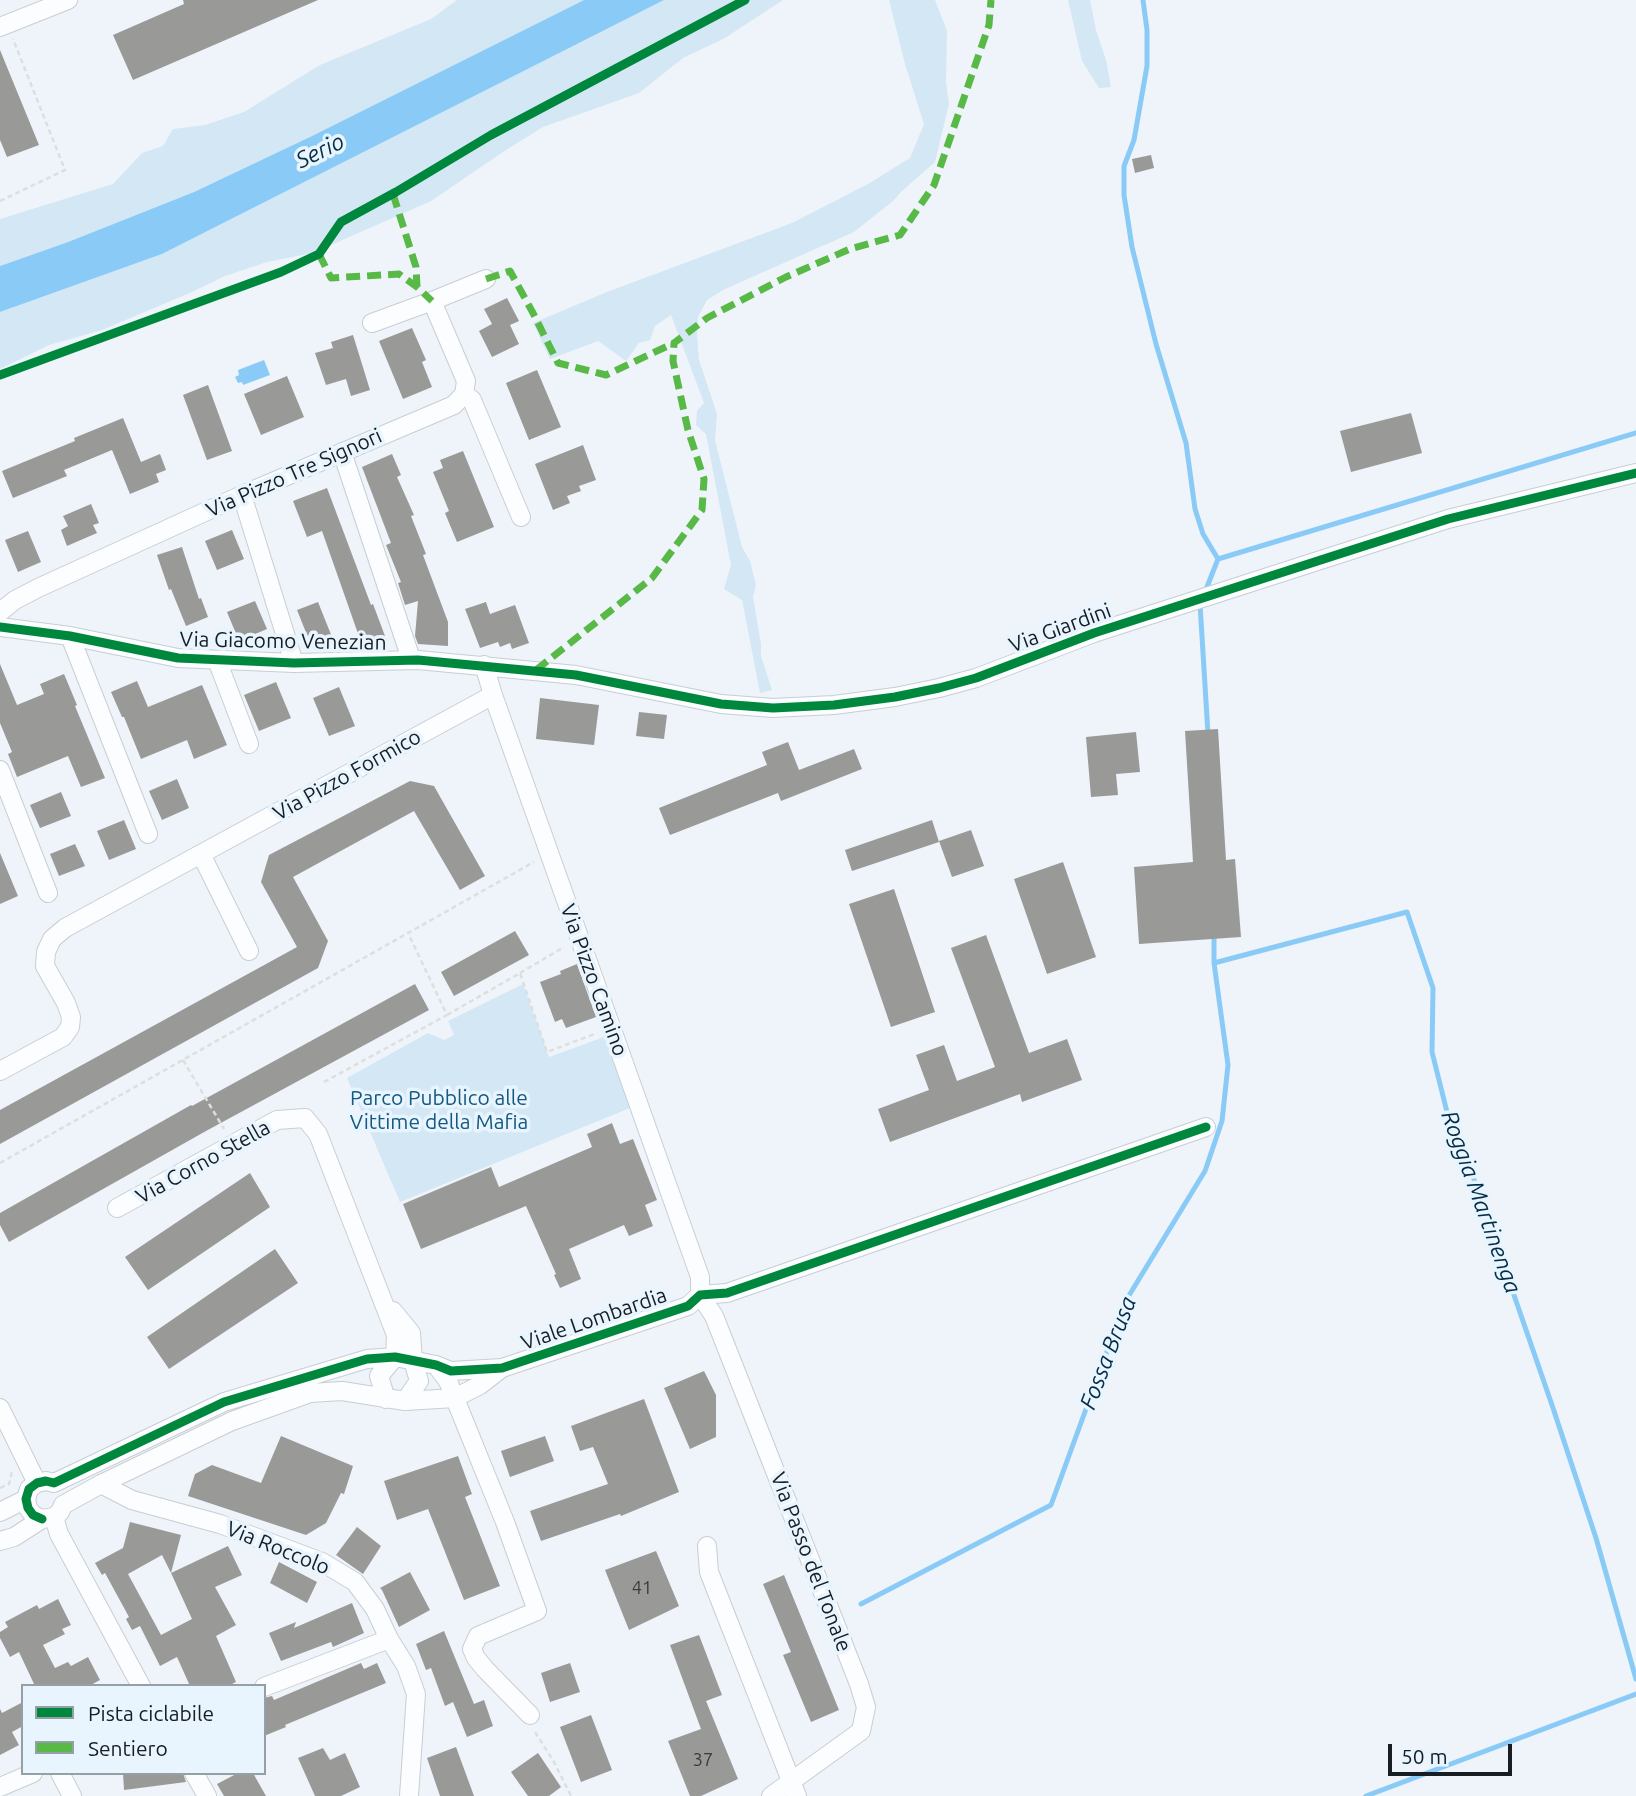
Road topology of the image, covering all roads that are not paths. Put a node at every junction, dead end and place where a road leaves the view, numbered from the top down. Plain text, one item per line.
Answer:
1 (68, 0) edge
2 (44, 5) edge
3 (4, 26) edge
4 (486, 279) dead end
5 (432, 301) junction
6 (372, 323) dead end
7 (464, 394) junction
8 (341, 452) junction
9 (1636, 473) edge
10 (242, 495) junction
11 (522, 517) dead end
12 (0, 612) edge
13 (0, 626) edge
14 (70, 636) junction
15 (411, 659) junction
16 (218, 660) junction
17 (294, 663) junction
18 (484, 665) junction
19 (493, 695) junction
20 (249, 744) dead end
21 (0, 770) edge
22 (148, 834) dead end
23 (201, 854) junction
24 (48, 893) dead end
25 (249, 951) dead end
26 (0, 1071) edge
27 (1206, 1127) dead end
28 (117, 1209) dead end
29 (700, 1295) junction
30 (404, 1359) junction
31 (436, 1365) junction
32 (502, 1368) junction
33 (455, 1398) junction
34 (386, 1399) junction
35 (405, 1401) junction
36 (0, 1408) edge
37 (45, 1483) junction
38 (101, 1484) junction
39 (26, 1499) junction
40 (0, 1512) edge
41 (53, 1514) junction
42 (0, 1541) edge
43 (707, 1546) dead end
44 (389, 1639) junction
45 (140, 1684) edge
46 (266, 1687) edge
47 (530, 1716) road end
48 (28, 1775) edge
49 (61, 1775) edge
50 (195, 1775) edge
51 (0, 1787) edge
52 (794, 1789) edge
53 (72, 1796) edge
54 (206, 1796) edge
55 (409, 1796) edge
56 (771, 1796) edge

1 - 2 street
2 - 3 street
4 - 5 street
5 - 6 street
5 - 7 street
7 - 8 street, Via Pizzo Tre Signori
7 - 11 street
8 - 10 street, Via Pizzo Tre Signori
8 - 15 street
9 - 18 street, Via Giardini
10 - 12 street, Via Pizzo Tre Signori
10 - 17 street
13 - 14 street, Via Giacomo Venezian
14 - 16 street, Via Giacomo Venezian
14 - 22 street
15 - 17 street, Via Giacomo Venezian
15 - 18 street, Via Giacomo Venezian
16 - 17 street, Via Giacomo Venezian
16 - 20 street
18 - 19 street, Via Pizzo Camino
19 - 23 street, Via Pizzo Formico
19 - 29 street, Via Pizzo Camino
21 - 24 street
23 - 25 street
23 - 26 street, Via Pizzo Formico
27 - 29 street, Viale Lombardia
28 - 30 street, Via Corno Stella
29 - 32 street, Viale Lombardia
29 - 52 street, Via Passo del Tonale
30 - 31 street, Viale Lombardia
30 - 34 street
30 - 35 street, Via Corno Stella
30 - 37 street, Viale Lombardia
31 - 32 street, Viale Lombardia
31 - 33 street
32 - 33 street, Viale Lombardia
33 - 35 street, Viale Lombardia
33 - 47 street
34 - 35 street, Viale Lombardia
34 - 38 street, Viale Lombardia
36 - 37 street
37 - 39 street, Viale Lombardia
37 - 41 street
38 - 41 street, Viale Lombardia
38 - 44 street, Via Roccolo
39 - 40 street, Viale Lombardia
39 - 41 street
41 - 42 street, Viale Lombardia
41 - 45 street
43 - 52 street
44 - 46 street
44 - 55 street, Via Roccolo
48 - 51 street
49 - 53 street
50 - 54 street
52 - 56 street, Via Passo del Tonale

